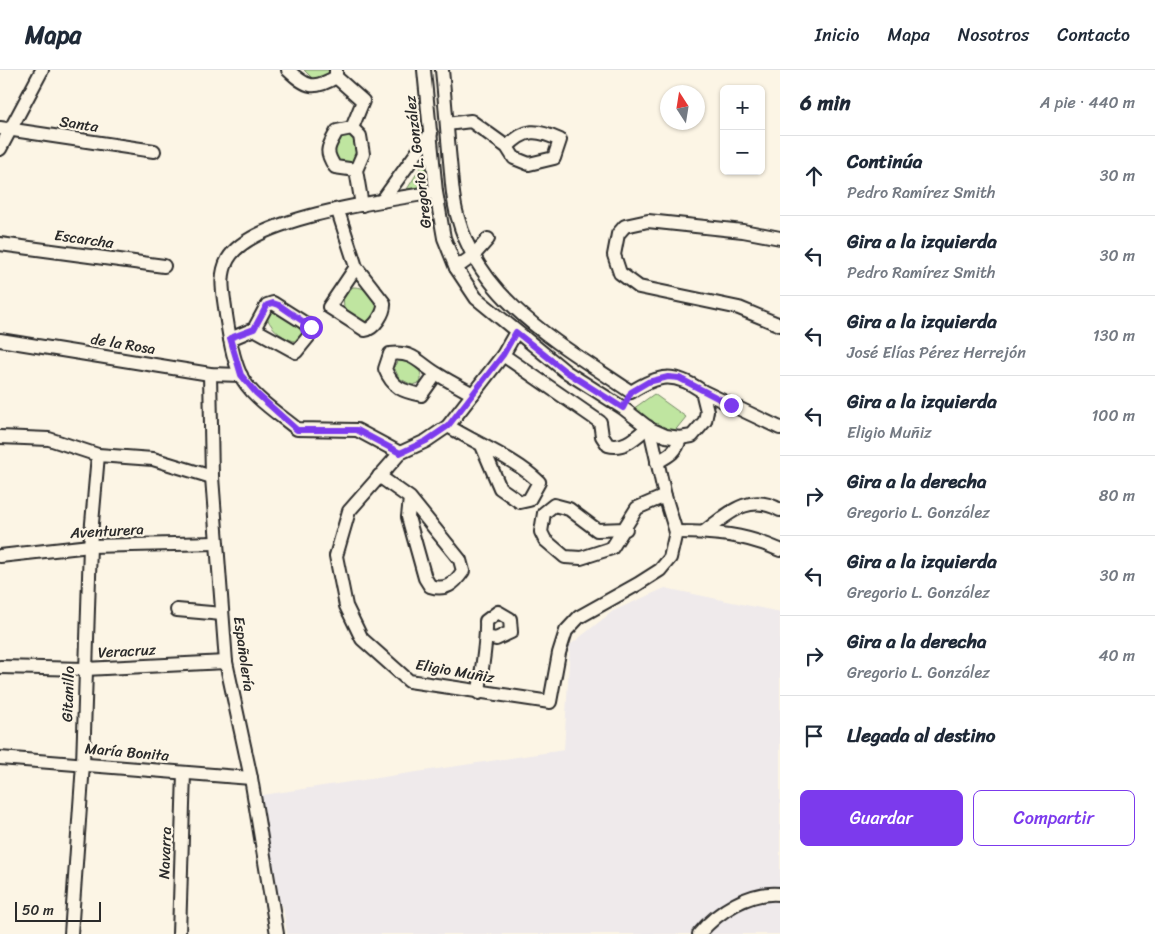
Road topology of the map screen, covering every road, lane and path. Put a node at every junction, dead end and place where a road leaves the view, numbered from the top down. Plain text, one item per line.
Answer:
1 (42, 70) edge
2 (288, 70) edge
3 (424, 70) edge
4 (442, 70) edge
5 (336, 74) edge
6 (447, 124) junction
7 (352, 128) junction
8 (6, 129) edge
9 (431, 134) junction
10 (506, 147) dead end
11 (0, 149) edge
12 (154, 152) dead end
13 (356, 170) junction
14 (436, 192) junction
15 (382, 201) junction
16 (362, 205) junction
17 (338, 211) junction
18 (780, 238) edge
19 (488, 239) dead end
20 (0, 244) edge
21 (473, 256) junction
22 (164, 266) dead end
23 (356, 267) junction
24 (456, 268) junction
25 (780, 325) edge
26 (254, 329) junction
27 (516, 332) junction
28 (230, 338) junction
29 (0, 340) edge
30 (503, 355) junction
31 (210, 374) junction
32 (436, 374) dead end
33 (241, 375) junction
34 (631, 392) junction
35 (702, 392) junction
36 (473, 394) junction
37 (623, 408) junction
38 (448, 426) junction
39 (649, 428) junction
40 (780, 428) edge
41 (0, 437) edge
42 (680, 438) junction
43 (483, 448) junction
44 (400, 453) junction
45 (98, 455) junction
46 (657, 462) junction
47 (379, 476) junction
48 (212, 478) junction
49 (665, 496) junction
50 (410, 498) junction
51 (780, 510) edge
52 (626, 529) junction
53 (676, 532) junction
54 (704, 532) junction
55 (216, 543) junction
56 (90, 546) junction
57 (780, 550) edge
58 (0, 556) edge
59 (177, 610) dead end
60 (222, 614) junction
61 (487, 637) dead end
62 (226, 662) junction
63 (0, 667) edge
64 (85, 669) junction
65 (479, 693) junction
66 (0, 758) edge
67 (83, 764) junction
68 (184, 773) junction
69 (251, 778) junction
70 (780, 894) edge
71 (71, 934) edge
72 (179, 934) edge
73 (277, 934) edge
74 (699, 934) edge

1 - 8 street
2 - 5 street
3 - 9 street, Gregorio L. González
4 - 6 street, Gregorio L. González
5 - 7 street
6 - 10 street
6 - 21 street, Gregorio L. González
7 - 13 street
7 - 13 street
8 - 11 street
8 - 12 street, Santa
9 - 14 street, Gregorio L. González
9 - 15 street
13 - 16 street
14 - 15 street
14 - 24 street, Gregorio L. González
15 - 16 street
16 - 17 street
17 - 23 street
17 - 28 street
18 - 25 street
19 - 21 street
20 - 22 street, Escarcha
21 - 24 street
21 - 34 street, Gregorio L. González
23 - 23 street
24 - 27 street, Gregorio L. González
26 - 26 street
26 - 28 street
27 - 30 street, Eligio Muñiz
27 - 37 street, Gregorio L. González
28 - 33 street
29 - 31 street, de la Rosa
30 - 36 street, Eligio Muñiz
30 - 39 street
31 - 33 street, de la Rosa
31 - 48 street, Españolería
32 - 36 street
33 - 44 street
34 - 35 street
34 - 37 street
35 - 40 street
35 - 42 street
36 - 38 street, Eligio Muñiz
37 - 39 street, Gregorio L. González
38 - 43 street
38 - 44 street, Eligio Muñiz
39 - 42 street, Gregorio L. González
39 - 46 street
41 - 45 street
42 - 46 street
43 - 43 street
44 - 47 street, Eligio Muñiz
45 - 48 street
45 - 56 street, Gitanillo
46 - 49 street
47 - 50 street
47 - 65 street, Eligio Muñiz
48 - 55 street, Españolería
49 - 52 street
49 - 53 street
50 - 50 street
51 - 54 street
52 - 52 street
53 - 54 street
53 - 65 street, Eligio Muñiz
54 - 57 street
55 - 56 street, Aventurera
55 - 60 street, Españolería
56 - 58 street, Aventurera
56 - 64 street, Gitanillo
59 - 60 street
60 - 62 street, Españolería
61 - 65 street
62 - 64 street, Veracruz
62 - 69 street, Españolería
63 - 64 street, Veracruz
64 - 67 street, Gitanillo
66 - 67 street, María Bonita
67 - 68 street, María Bonita
67 - 71 street, Gitanillo
68 - 69 street, María Bonita
68 - 72 street, Navarra
69 - 73 street, Españolería
70 - 74 street

